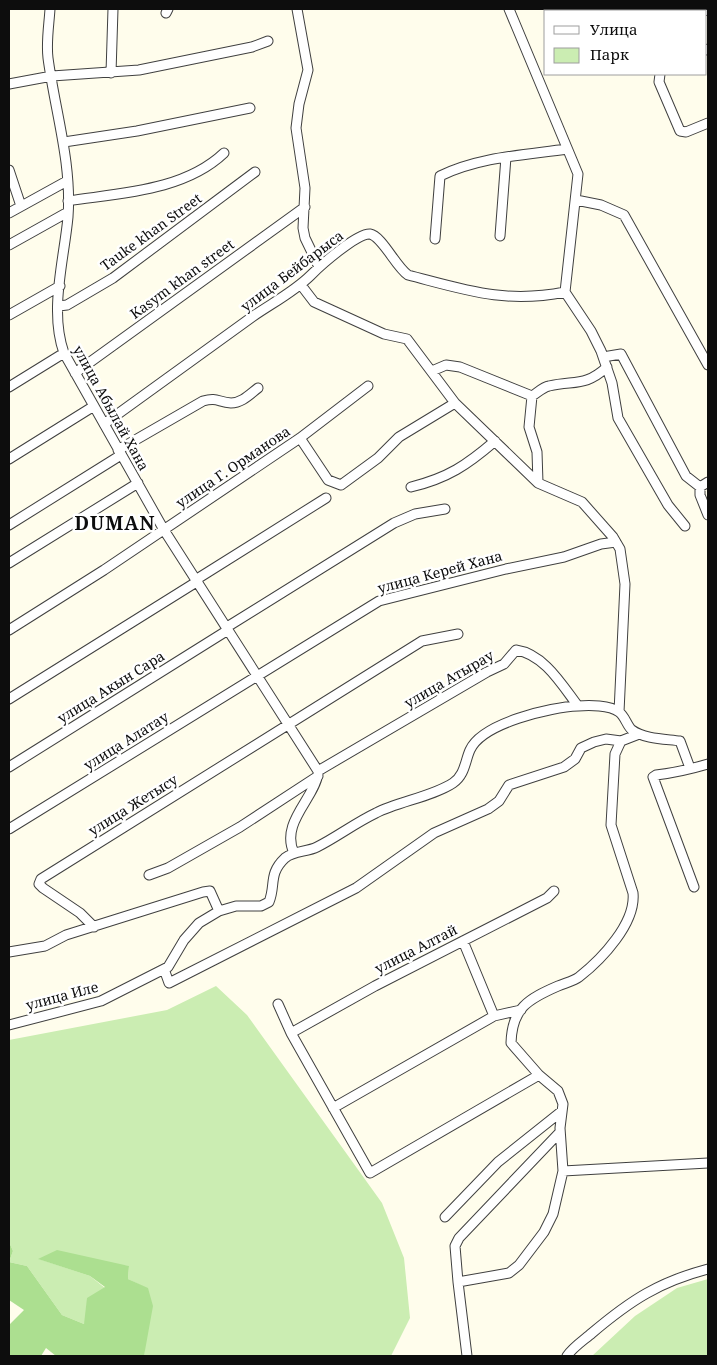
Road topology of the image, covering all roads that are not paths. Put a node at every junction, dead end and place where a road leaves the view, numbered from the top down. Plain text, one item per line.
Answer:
1 (50, 9) edge
2 (113, 9) edge
3 (297, 9) edge
4 (509, 9) edge
5 (268, 41) dead end
6 (111, 74) junction
7 (660, 75) edge
8 (52, 76) junction
9 (9, 84) edge
10 (250, 108) dead end
11 (708, 123) edge
12 (64, 142) junction
13 (568, 149) junction
14 (224, 153) dead end
15 (506, 157) junction
16 (9, 170) edge
17 (255, 172) dead end
18 (67, 181) junction
19 (576, 200) junction
20 (68, 201) junction
21 (21, 206) junction
22 (305, 207) junction
23 (68, 212) junction
24 (9, 213) edge
25 (500, 236) dead end
26 (436, 239) dead end
27 (9, 245) edge
28 (319, 267) junction
29 (301, 285) junction
30 (60, 286) junction
31 (565, 292) junction
32 (59, 306) junction
33 (9, 315) edge
34 (64, 354) junction
35 (603, 357) junction
36 (708, 364) edge
37 (607, 367) junction
38 (432, 371) junction
39 (75, 373) junction
40 (368, 386) dead end
41 (9, 387) edge
42 (258, 388) dead end
43 (532, 396) junction
44 (455, 403) junction
45 (94, 406) junction
46 (104, 424) junction
47 (300, 438) junction
48 (495, 441) junction
49 (120, 452) junction
50 (9, 459) edge
51 (538, 482) junction
52 (138, 483) junction
53 (704, 484) edge
54 (411, 487) dead end
55 (326, 498) dead end
56 (445, 509) dead end
57 (708, 515) edge
58 (9, 525) edge
59 (685, 526) dead end
60 (164, 530) junction
61 (616, 542) junction
62 (9, 563) edge
63 (198, 580) junction
64 (228, 628) junction
65 (9, 630) edge
66 (458, 634) dead end
67 (257, 676) junction
68 (9, 699) edge
69 (578, 706) junction
70 (620, 712) junction
71 (287, 725) junction
72 (639, 734) junction
73 (621, 741) junction
74 (708, 764) edge
75 (9, 767) edge
76 (690, 768) junction
77 (318, 774) junction
78 (9, 829) edge
79 (294, 853) junction
80 (149, 875) dead end
81 (694, 887) dead end
82 (554, 891) dead end
83 (219, 911) junction
84 (94, 927) junction
85 (463, 941) junction
86 (9, 952) edge
87 (164, 969) junction
88 (278, 1004) dead end
89 (521, 1010) junction
90 (494, 1016) junction
91 (9, 1024) edge
92 (291, 1033) junction
93 (539, 1075) junction
94 (333, 1108) junction
95 (562, 1111) junction
96 (560, 1132) junction
97 (708, 1163) edge
98 (563, 1171) junction
99 (445, 1217) dead end
100 (708, 1268) edge
101 (458, 1282) junction
102 (467, 1356) edge
103 (567, 1356) edge

1 - 8 street, улица Абылай Хана
2 - 6 street
3 - 22 street
4 - 13 street
5 - 6 street
6 - 8 street
7 - 11 street
8 - 9 street
8 - 12 street, улица Абылай Хана
10 - 12 street
12 - 18 street, улица Абылай Хана
13 - 15 street
13 - 19 street
14 - 20 street
15 - 25 street
15 - 26 street
16 - 21 street
17 - 32 street, Tauke khan Street
18 - 20 street, улица Абылай Хана
18 - 21 street
19 - 31 street
19 - 36 street
20 - 23 street, улица Абылай Хана
21 - 24 street
22 - 28 street
22 - 39 street, Kasym khan street
23 - 27 street
23 - 30 street, улица Абылай Хана
28 - 29 street, улица Бейбарыса
28 - 31 street, улица Бейбарыса
29 - 38 street
29 - 46 street, улица Бейбарыса
30 - 32 street, улица Абылай Хана
30 - 33 street
31 - 35 street
32 - 34 street, улица Абылай Хана
34 - 39 street, улица Абылай Хана
34 - 41 street
35 - 37 street
35 - 53 street
37 - 43 street
37 - 59 street
38 - 43 street
38 - 44 street
39 - 45 street, улица Абылай Хана
40 - 47 street, улица Г. Орманова
42 - 49 street
43 - 51 street
44 - 47 street
44 - 48 street
45 - 46 street, улица Абылай Хана
45 - 50 street
46 - 49 street, улица Абылай Хана
47 - 60 street, улица Г. Орманова
48 - 51 street
48 - 54 street
49 - 52 street, улица Абылай Хана
49 - 58 street
51 - 61 street
52 - 60 street, улица Абылай Хана
52 - 62 street
53 - 57 street
55 - 63 street
56 - 64 street, улица Акын Сара
60 - 63 street, улица Абылай Хана
60 - 65 street, улица Г. Орманова
61 - 67 street, улица Керей Хана
61 - 70 street
63 - 64 street, улица Абылай Хана
63 - 68 street
64 - 67 street, улица Абылай Хана
64 - 75 street, улица Акын Сара
66 - 71 street
67 - 71 street, улица Абылай Хана
67 - 78 street, улица Алатау
69 - 70 street
69 - 77 street, улица Атырау
69 - 79 street
70 - 72 street
71 - 77 street, улица Абылай Хана
71 - 84 street, улица Жетысу
72 - 73 street
72 - 76 street
73 - 87 street
73 - 89 street
74 - 76 street
76 - 81 street
77 - 79 street
77 - 80 street
79 - 83 street, улица Иле
82 - 85 street, улица Алтай
83 - 84 street
83 - 87 street, улица Иле
84 - 86 street
85 - 90 street
85 - 92 street, улица Алтай
87 - 91 street, улица Иле
88 - 92 street
89 - 90 street
89 - 93 street
90 - 94 street
92 - 94 street
93 - 94 street
93 - 95 street
95 - 96 street
95 - 99 street
96 - 98 street
96 - 101 street
97 - 98 street
98 - 101 street
100 - 103 street
101 - 102 street

